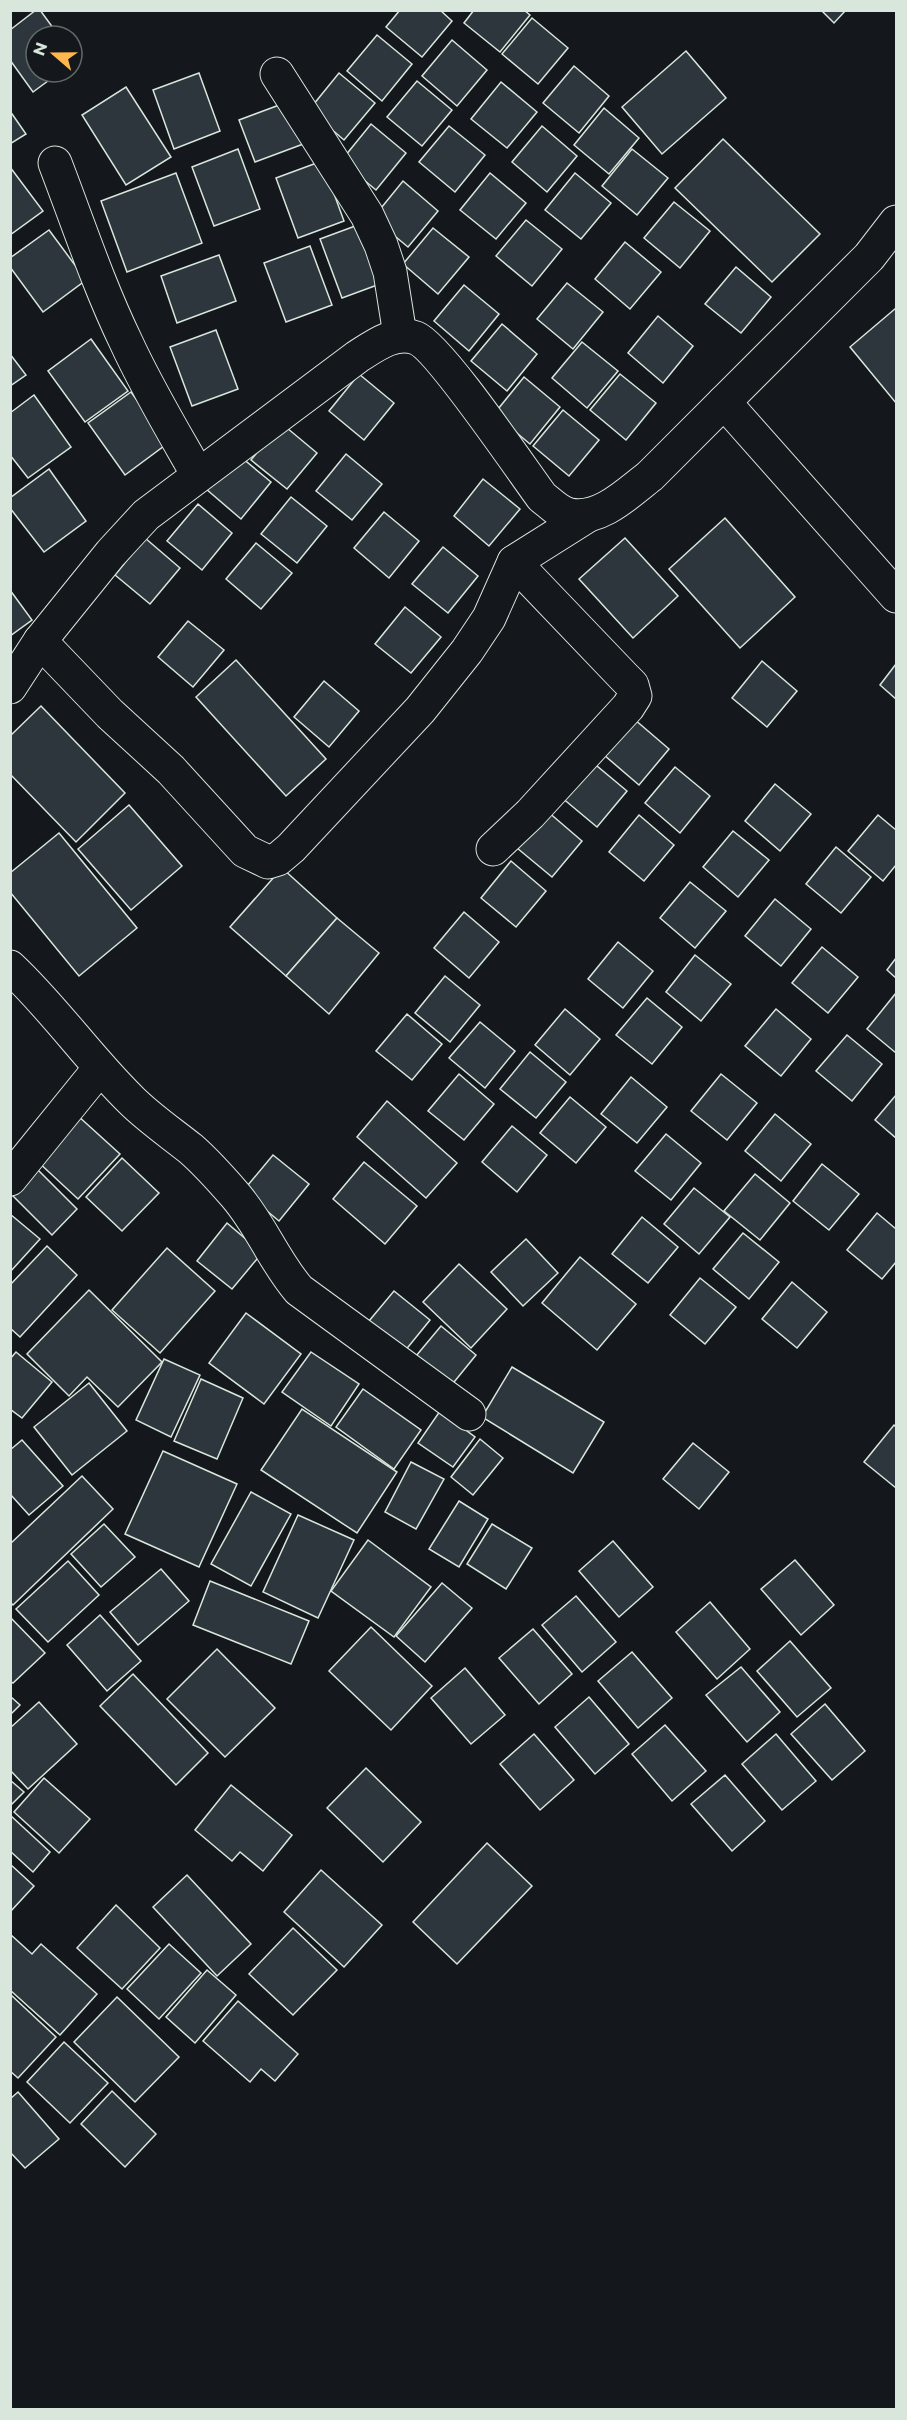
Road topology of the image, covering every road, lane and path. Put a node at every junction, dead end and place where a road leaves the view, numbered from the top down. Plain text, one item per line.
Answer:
1 (277, 74) dead end
2 (55, 163) dead end
3 (897, 222) edge
4 (400, 335) junction
5 (724, 402) junction
6 (198, 474) junction
7 (587, 516) junction
8 (514, 562) junction
9 (897, 596) edge
10 (40, 641) junction
11 (10, 687) edge
12 (494, 849) dead end
13 (10, 967) edge
14 (100, 1068) junction
15 (10, 1179) edge
16 (469, 1414) dead end

1 - 4 street
2 - 6 street
3 - 5 street
4 - 6 street
4 - 7 street
5 - 7 street
5 - 9 street
6 - 10 street
7 - 8 street
8 - 10 street
8 - 12 street
10 - 11 street
13 - 14 street
14 - 15 street
14 - 16 street

